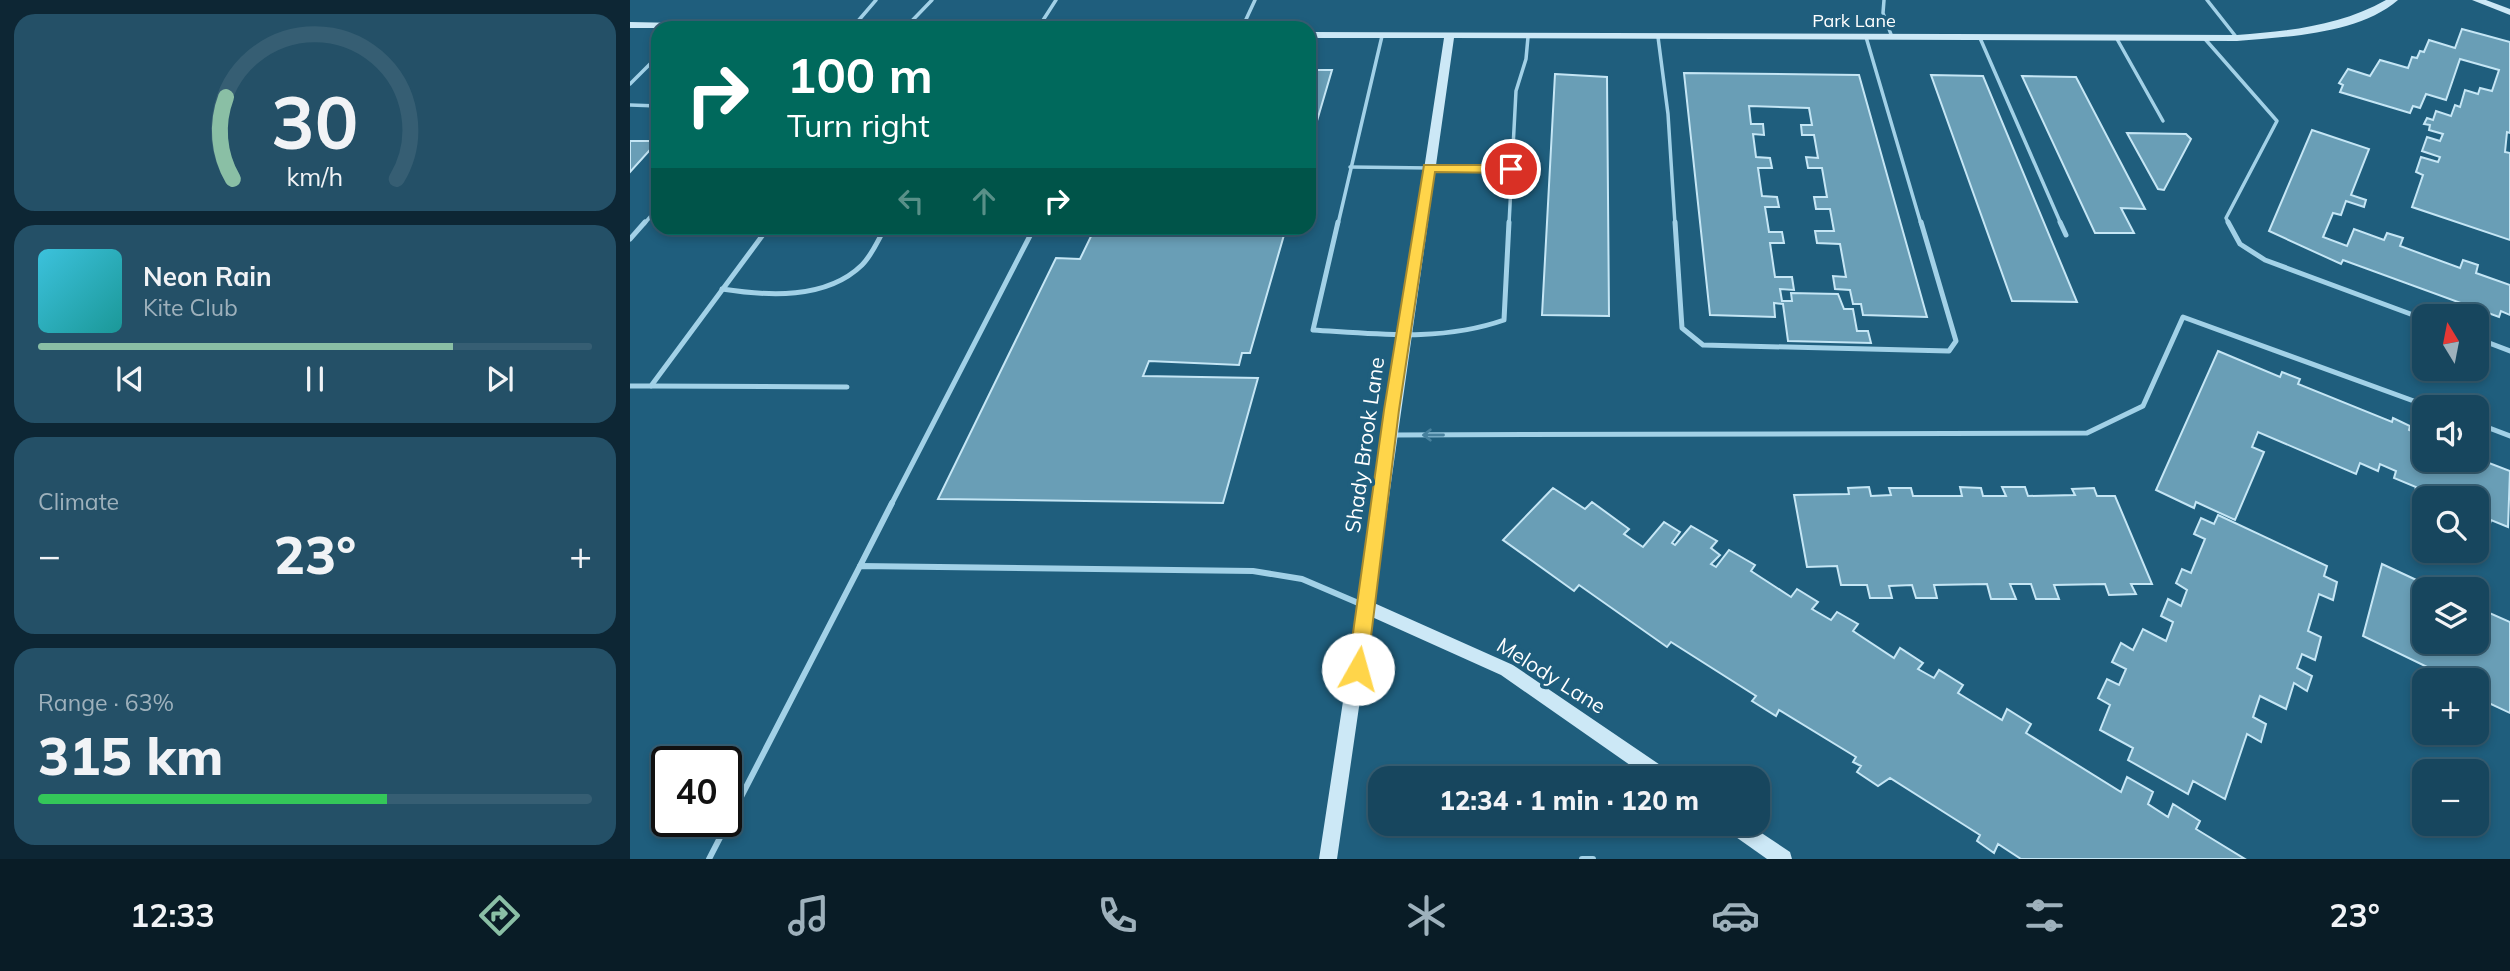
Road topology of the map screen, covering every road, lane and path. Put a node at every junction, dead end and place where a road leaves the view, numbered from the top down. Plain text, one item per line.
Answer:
1 (876, 0) edge
2 (932, 0) edge
3 (1056, 0) edge
4 (1255, 0) edge
5 (1884, 0) edge
6 (2207, 0) edge
7 (2393, 0) edge
8 (2477, 0) edge
9 (2510, 12) edge
10 (858, 21) edge
11 (912, 21) edge
12 (1042, 21) edge
13 (1245, 21) edge
14 (630, 25) edge
15 (651, 26) edge
16 (1316, 35) edge
17 (1382, 36) junction
18 (1449, 37) junction
19 (1528, 37) junction
20 (1658, 37) junction
21 (1866, 37) junction
22 (1892, 37) junction
23 (1980, 38) junction
24 (2237, 38) junction
25 (2117, 39) junction
26 (2205, 39) junction
27 (651, 63) edge
28 (630, 84) edge
29 (630, 105) edge
30 (651, 106) edge
31 (2163, 121) dead end
32 (1350, 167) junction
33 (1429, 168) junction
34 (1511, 169) junction
35 (651, 216) edge
36 (763, 235) edge
37 (881, 235) edge
38 (1030, 235) edge
39 (2066, 235) dead end
40 (630, 239) edge
41 (722, 289) junction
42 (2412, 315) edge
43 (1402, 335) junction
44 (2489, 343) edge
45 (2510, 351) edge
46 (630, 386) edge
47 (650, 386) junction
48 (847, 387) dead end
49 (2412, 400) edge
50 (2489, 429) edge
51 (1388, 435) junction
52 (2510, 436) edge
53 (860, 566) junction
54 (1366, 607) junction
55 (1647, 766) edge
56 (1749, 836) edge
57 (709, 859) edge
58 (1328, 859) edge
59 (1582, 859) edge
60 (1593, 859) edge
61 (1783, 859) edge

1 - 10 lane
2 - 11 lane
3 - 12 lane
4 - 13 lane
5 - 22 lane
6 - 24 lane
7 - 24 main road, Park Lane
8 - 9 main road
14 - 15 main road
16 - 17 main road, Park Lane
17 - 18 main road, Park Lane
17 - 32 lane
18 - 19 main road, Park Lane
18 - 33 main road, Shady Brook Lane
19 - 20 main road, Park Lane
19 - 34 lane
20 - 21 main road, Park Lane
20 - 21 lane
21 - 22 main road, Park Lane
22 - 23 main road, Park Lane
23 - 25 main road, Park Lane
23 - 39 lane
24 - 26 main road, Park Lane
25 - 26 main road, Park Lane
25 - 31 lane
26 - 42 lane
27 - 28 lane
29 - 30 lane
32 - 33 lane
32 - 43 lane
33 - 34 lane
33 - 43 main road, Shady Brook Lane
34 - 43 lane
35 - 40 lane
36 - 41 lane
37 - 41 lane
38 - 53 lane
41 - 47 lane
43 - 51 main road, Shady Brook Lane
44 - 45 lane
46 - 47 lane
47 - 48 lane
49 -> 51 lane
50 - 52 lane
51 - 54 main road, Shady Brook Lane
53 - 54 lane
53 - 57 lane
54 - 55 main road, Melody Lane
54 - 58 main road, Shady Brook Lane
56 - 61 main road
59 - 60 lane

